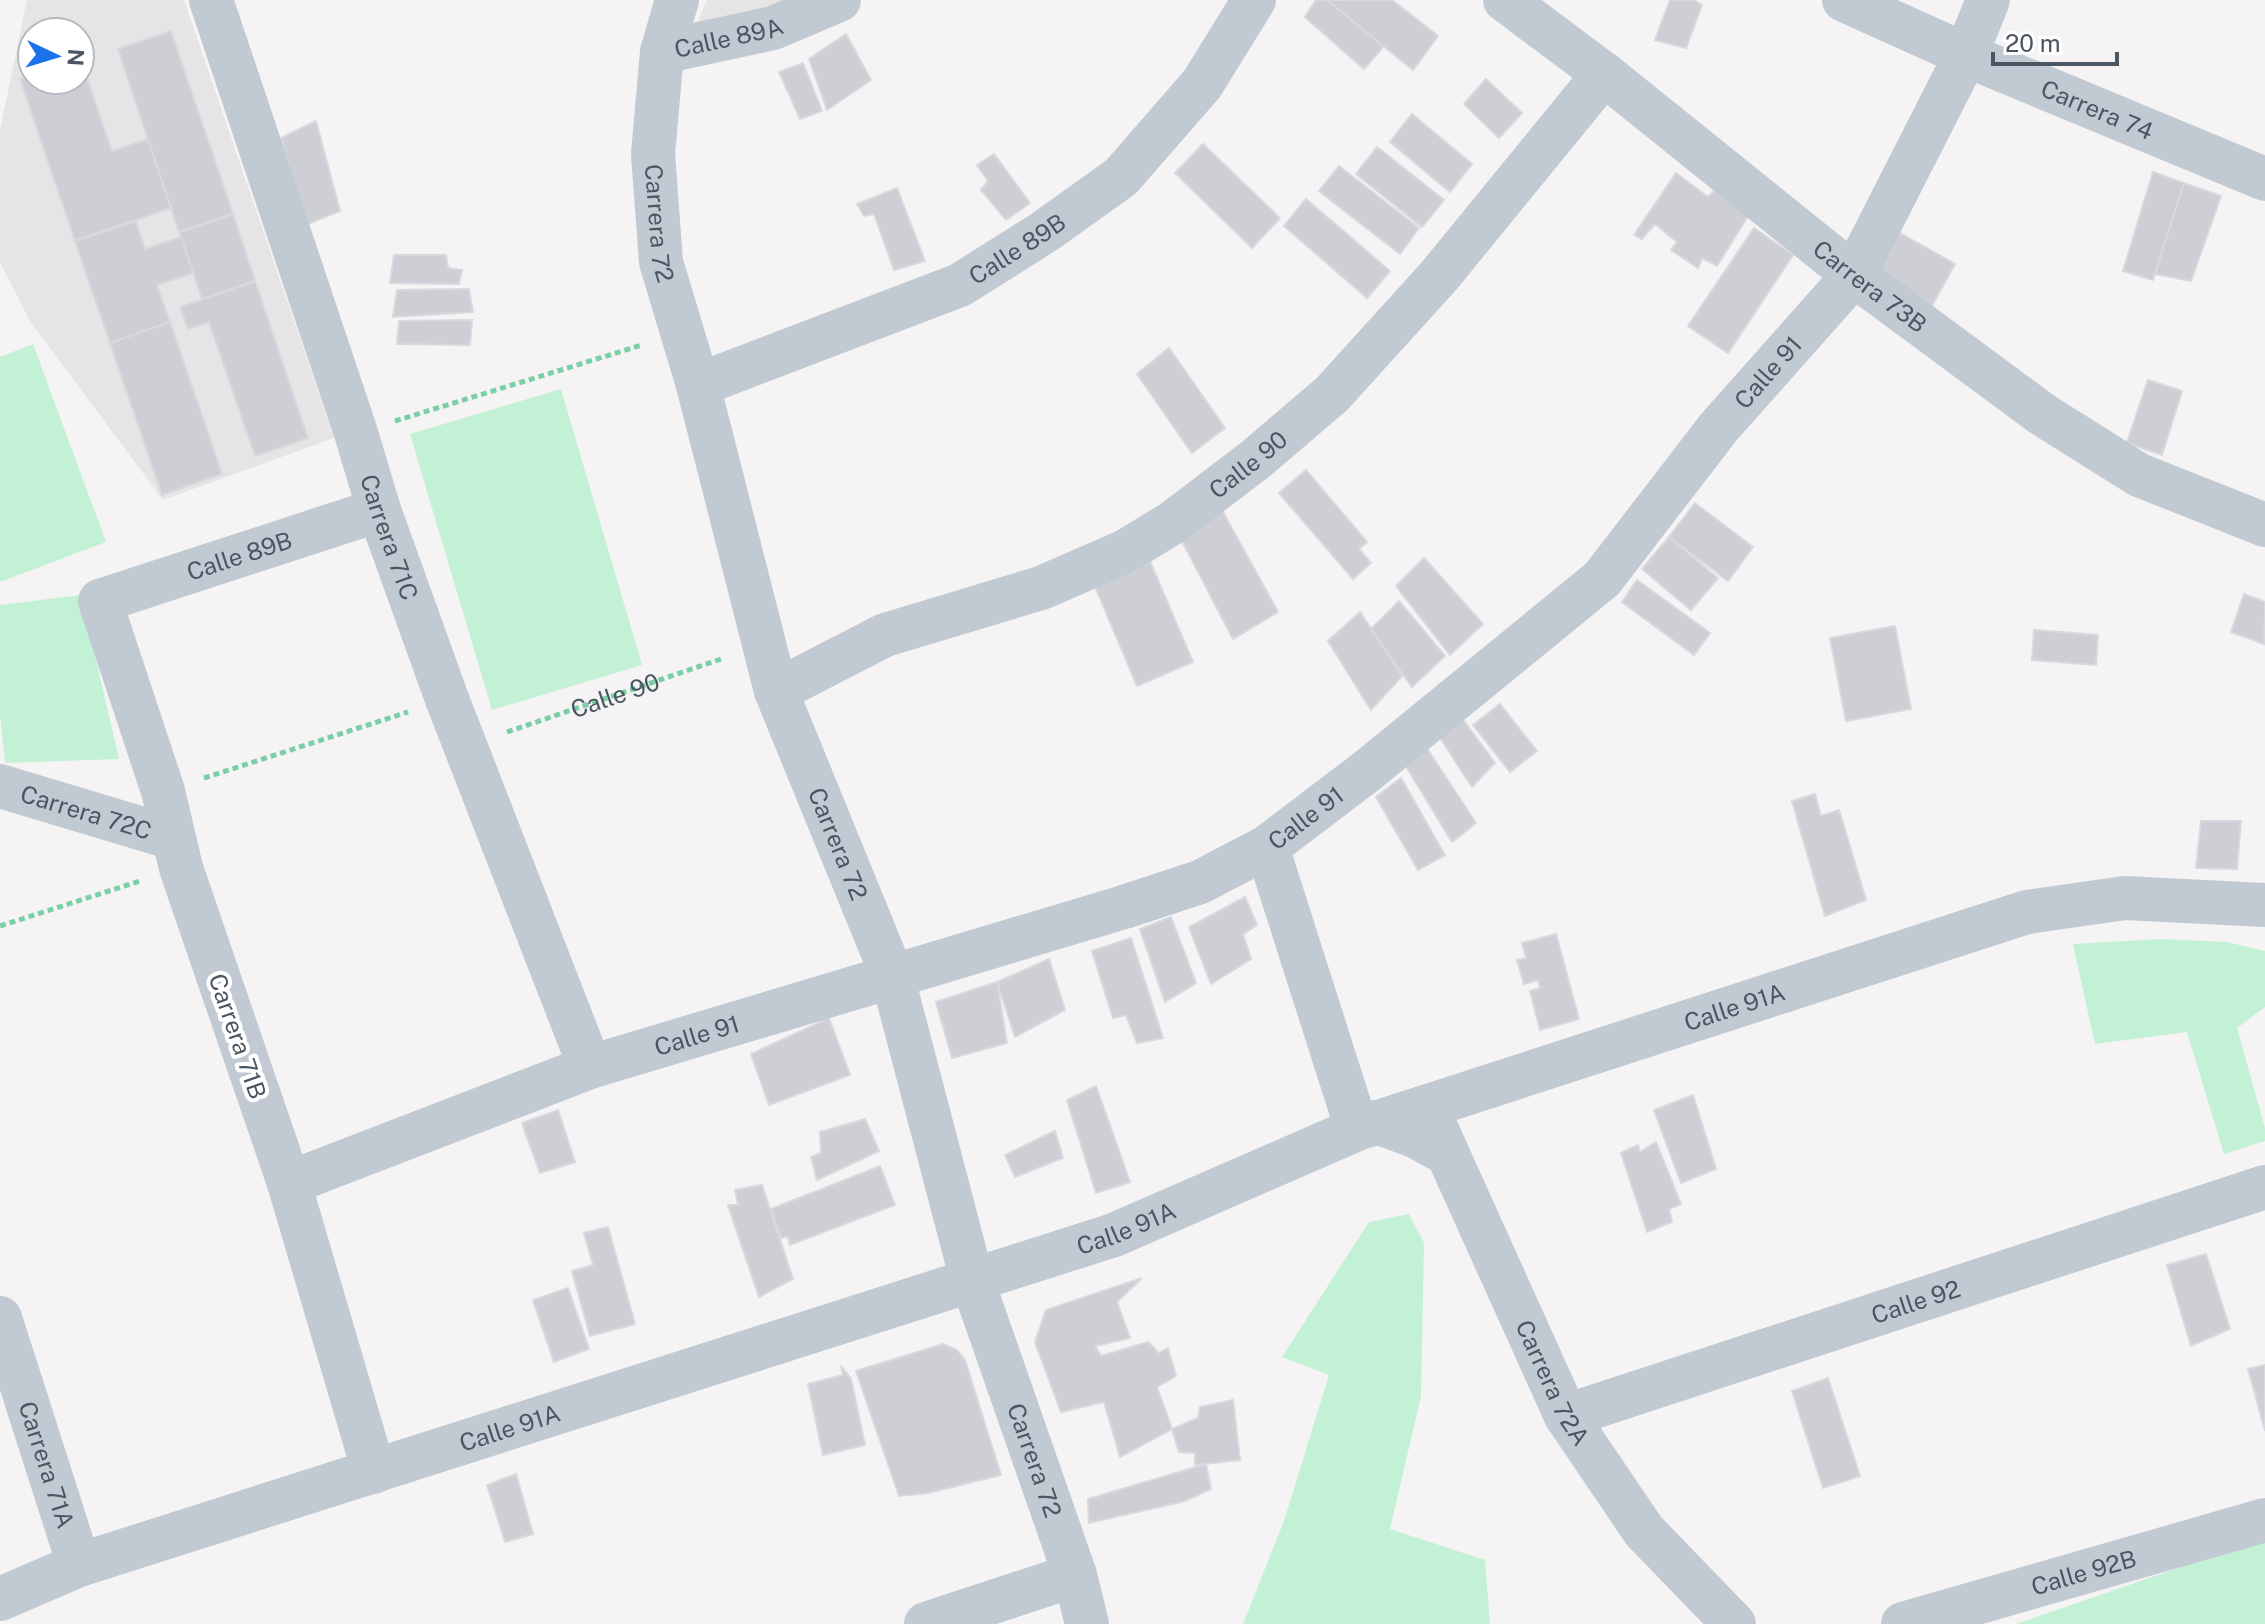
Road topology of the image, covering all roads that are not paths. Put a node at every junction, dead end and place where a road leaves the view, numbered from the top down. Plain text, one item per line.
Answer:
1 (211, 0) edge
2 (677, 0) edge
3 (839, 0) edge
4 (1254, 0) edge
5 (1505, 0) edge
6 (1844, 0) edge
7 (1988, 0) edge
8 (662, 52) junction
9 (1966, 55) junction
10 (1604, 74) junction
11 (2265, 179) edge
12 (1854, 275) junction
13 (698, 385) junction
14 (379, 510) junction
15 (2265, 525) edge
16 (100, 601) joint
17 (776, 691) junction
18 (0, 786) edge
19 (1267, 847) junction
20 (177, 853) junction
21 (2261, 904) edge
22 (892, 975) junction
23 (590, 1067) junction
24 (1426, 1105) junction
25 (1367, 1125) junction
26 (1446, 1153) junction
27 (289, 1183) junction
28 (2265, 1187) edge
29 (972, 1280) junction
30 (0, 1318) edge
31 (1566, 1416) junction
32 (374, 1472) junction
33 (2254, 1535) edge
34 (79, 1565) junction
35 (1075, 1575) junction
36 (0, 1599) edge
37 (1725, 1622) edge
38 (926, 1624) edge
39 (1087, 1624) edge
40 (1903, 1624) edge

1 - 14 street, Carrera 71C
2 - 8 street, Carrera 72
3 - 8 street, Calle 89A
4 - 13 street, Calle 89B
5 - 10 street, Carrera 73B
6 - 9 street, Carrera 74
7 - 9 street, Calle 91
8 - 13 street, Carrera 72
9 - 11 street, Carrera 74
9 - 12 street, Calle 91
10 - 12 street, Carrera 73B
10 - 17 street, Calle 90
12 - 15 street, Carrera 73B
12 - 19 street, Calle 91
13 - 17 street, Carrera 72
14 - 16 street, Calle 89B
14 - 23 street, Carrera 71C
16 - 20 street, Carrera 71B
17 - 22 street, Carrera 72
18 - 20 street, Carrera 72C
19 - 22 street, Calle 91
19 - 25 street
20 - 27 street, Carrera 71B
21 - 24 street, Calle 91A
22 - 23 street, Calle 91
22 - 29 street, Carrera 72
23 - 27 street, Calle 91
24 - 25 street, Calle 91A
24 - 26 street, Carrera 72A
25 - 26 street
25 - 29 street, Calle 91A
26 - 31 street, Carrera 72A
27 - 32 street, Carrera 71B
28 - 31 street, Calle 92
29 - 32 street, Calle 91A
29 - 35 street, Carrera 72
30 - 34 street, Carrera 71A
31 - 37 street, Carrera 72A
32 - 34 street, Calle 91A
33 - 40 street, Calle 92B
34 - 36 street, Calle 91A
35 - 38 street
35 - 39 street, Carrera 72

